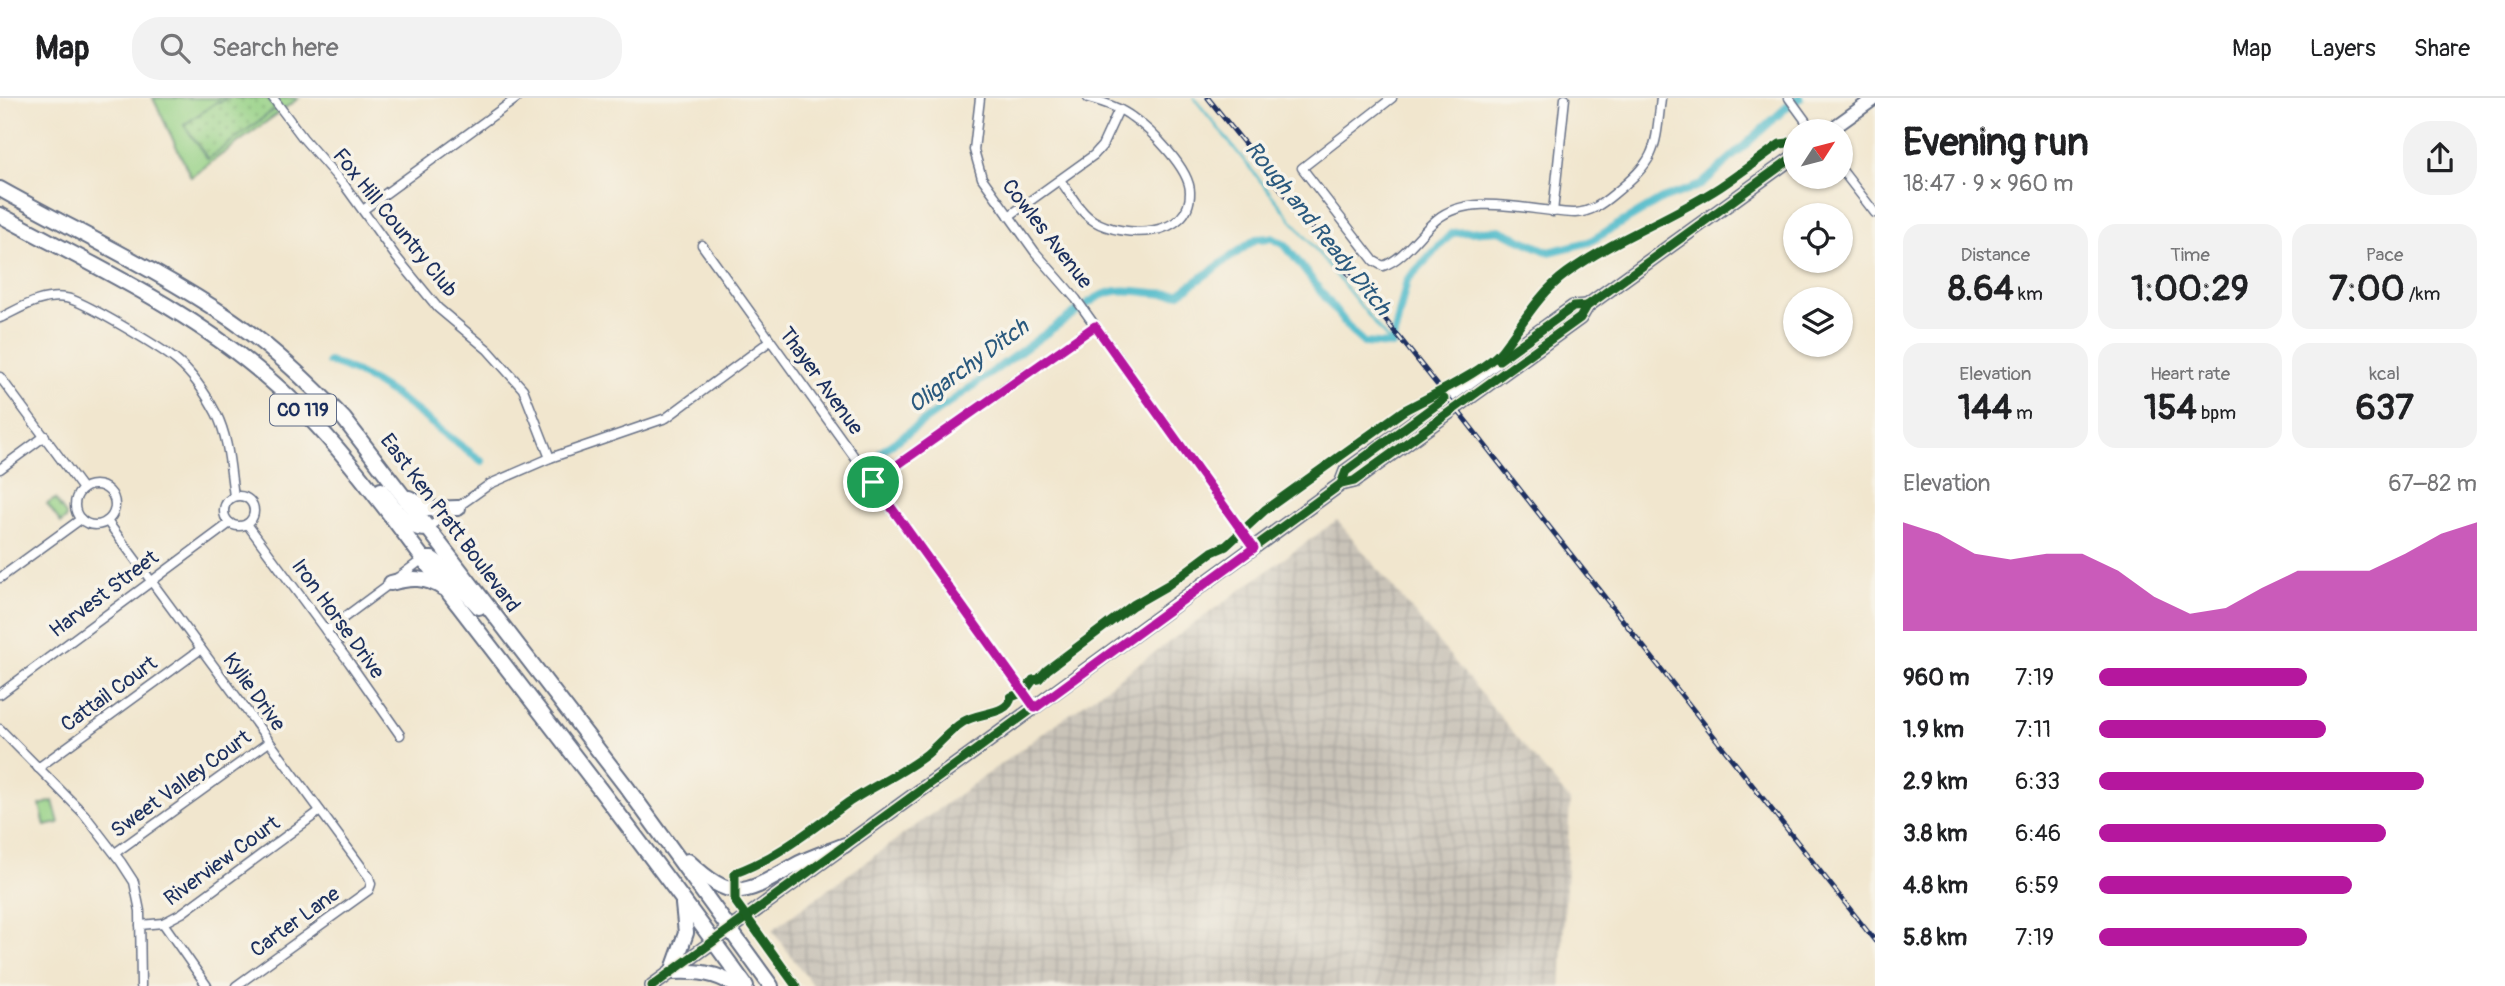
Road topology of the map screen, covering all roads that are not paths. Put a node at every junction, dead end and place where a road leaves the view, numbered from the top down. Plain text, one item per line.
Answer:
1 (273, 98) edge
2 (517, 98) edge
3 (980, 98) edge
4 (1088, 98) edge
5 (1392, 98) edge
6 (1565, 98) edge
7 (1661, 98) edge
8 (1875, 98) edge
9 (1792, 102) edge
10 (1119, 109) junction
11 (1804, 119) edge
12 (1846, 119) edge
13 (1783, 164) edge
14 (1060, 180) junction
15 (1853, 185) edge
16 (1, 189) edge
17 (363, 210) junction
18 (1553, 212) junction
19 (1875, 213) edge
20 (0, 215) edge
21 (1009, 216) junction
22 (702, 245) dead end
23 (0, 318) edge
24 (1095, 326) junction
25 (771, 341) junction
26 (0, 377) edge
27 (45, 436) junction
28 (550, 458) junction
29 (351, 465) junction
30 (0, 469) edge
31 (873, 482) junction
32 (83, 489) junction
33 (402, 494) junction
34 (234, 496) junction
35 (458, 508) junction
36 (80, 519) junction
37 (107, 521) junction
38 (230, 523) junction
39 (247, 524) junction
40 (428, 528) junction
41 (1254, 548) junction
42 (423, 559) junction
43 (0, 578) edge
44 (150, 581) junction
45 (391, 583) junction
46 (448, 592) junction
47 (494, 615) junction
48 (327, 631) junction
49 (201, 649) junction
50 (0, 694) edge
51 (1035, 708) junction
52 (0, 729) edge
53 (400, 736) dead end
54 (269, 742) junction
55 (38, 768) junction
56 (320, 811) junction
57 (664, 838) junction
58 (845, 845) junction
59 (115, 853) junction
60 (371, 884) joint
61 (682, 898) junction
62 (163, 923) junction
63 (140, 925) junction
64 (730, 929) junction
65 (713, 941) junction
66 (672, 972) junction
67 (141, 986) edge
68 (207, 986) edge
69 (238, 986) edge
70 (652, 986) edge
71 (736, 986) edge
72 (746, 986) edge
73 (771, 986) edge

1 - 17 street, Fox Hill Country Club
2 - 17 street
3 - 21 street, Cowles Avenue
4 - 10 street
5 - 18 street
6 - 18 street
7 - 18 street
8 - 12 main road
9 - 11 street
10 - 14 street
10 - 14 street
13 - 41 main road
14 - 21 street
15 - 19 street
16 - 33 highway, East Ken Pratt Boulevard / CO 119
17 - 28 street, Fox Hill Country Club
20 - 29 highway, East Ken Pratt Boulevard / CO 119
21 - 24 street, Cowles Avenue
22 - 25 street, Thayer Avenue
23 - 34 street
24 - 31 street
24 - 41 street, Cowles Avenue
25 - 28 street
25 - 31 street, Thayer Avenue
26 - 27 street
27 - 30 street
27 - 32 street
28 - 35 street
29 - 40 highway
29 - 42 highway, East Ken Pratt Boulevard / CO 119
31 - 51 street, Thayer Avenue
32 - 36 street
32 - 37 street
33 - 35 highway
33 - 40 highway, East Ken Pratt Boulevard / CO 119
34 - 38 street
34 - 39 street
35 - 40 street
36 - 37 street
36 - 43 street
37 - 44 street, Kylie Drive
38 - 39 street
38 - 44 street, Harvest Street
39 - 48 street, Iron Horse Drive
40 - 47 highway, East Ken Pratt Boulevard / CO 119
41 - 51 main road
42 - 45 street
42 - 46 highway, East Ken Pratt Boulevard / CO 119
42 - 47 highway
44 - 49 street, Kylie Drive
44 - 50 street, Harvest Street
45 - 46 highway
45 - 48 street
46 - 61 highway, East Ken Pratt Boulevard / CO 119
47 - 57 highway, East Ken Pratt Boulevard / CO 119
48 - 53 street, Iron Horse Drive
49 - 54 street, Kylie Drive
49 - 55 street, Cattail Court
51 - 58 main road
52 - 55 street
54 - 56 street, Kylie Drive
54 - 59 street, Sweet Valley Court
55 - 59 street
56 - 60 street, Kylie Drive
56 - 62 street, Riverview Court
57 - 58 highway
57 - 64 highway, East Ken Pratt Boulevard / CO 119
58 - 64 main road
59 - 63 street
60 - 69 street, Carter Lane
61 - 65 highway, East Ken Pratt Boulevard / CO 119
61 - 66 highway
62 - 63 street, Riverview Court
62 - 68 street
63 - 67 street
64 - 65 main road
64 - 73 highway, East Ken Pratt Boulevard / CO 119
65 - 66 main road
65 - 72 highway, East Ken Pratt Boulevard / CO 119
66 - 70 main road
66 - 71 highway

